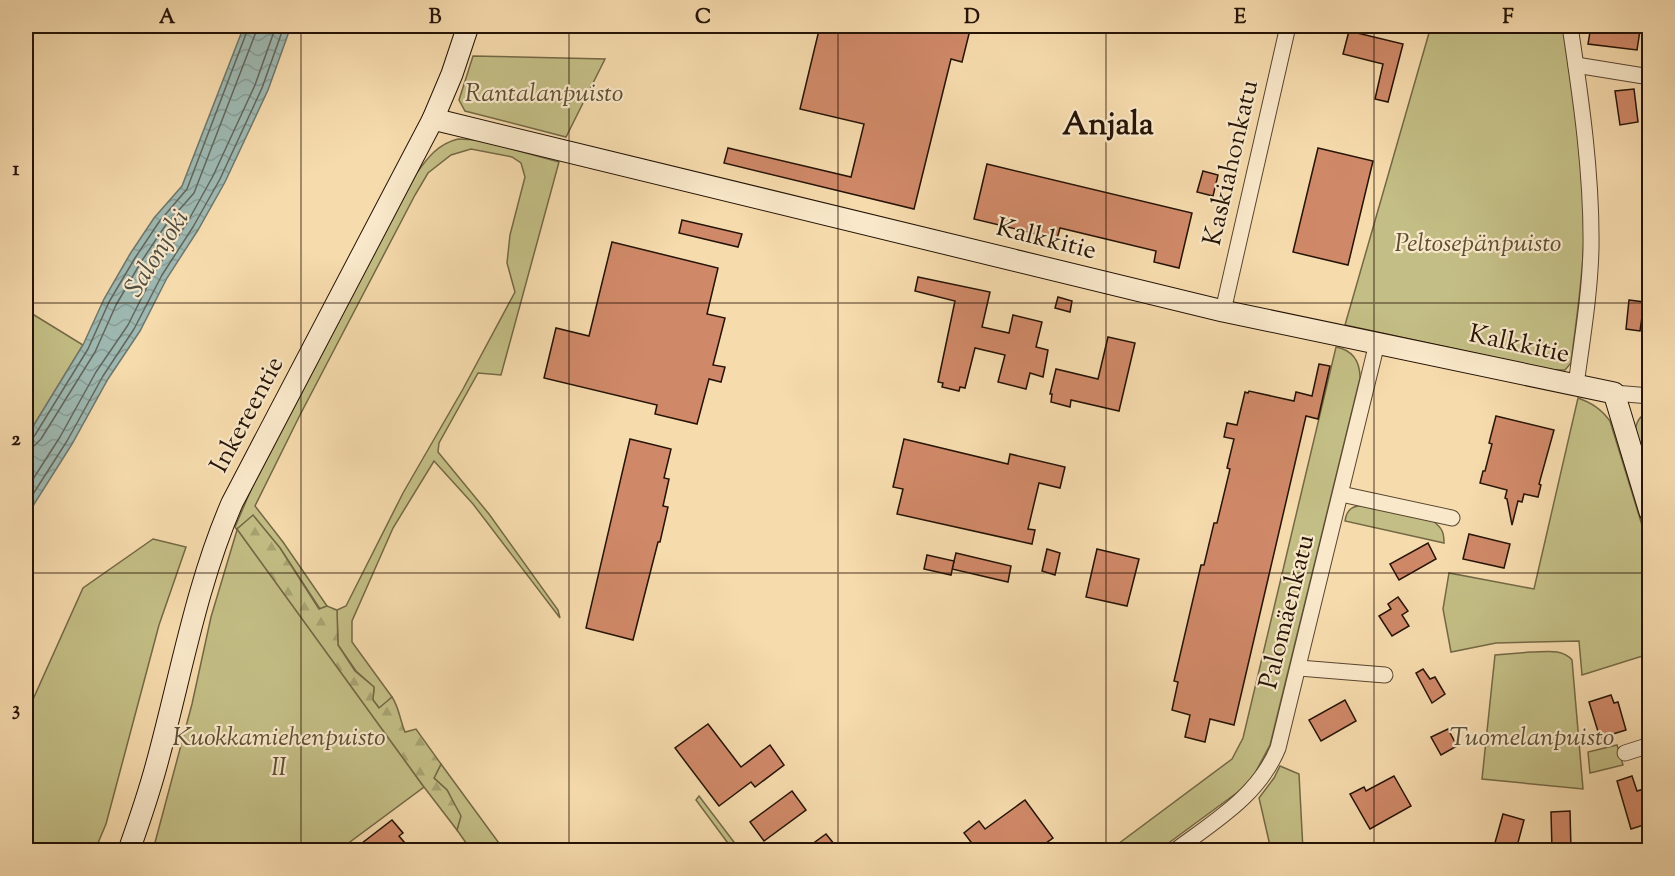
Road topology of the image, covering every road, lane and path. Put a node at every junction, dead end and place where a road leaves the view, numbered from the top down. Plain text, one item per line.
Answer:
1 (468, 26) edge
2 (1288, 26) edge
3 (1570, 26) edge
4 (1576, 65) junction
5 (1650, 77) edge
6 (433, 119) junction
7 (1223, 311) junction
8 (1377, 343) junction
9 (1576, 385) junction
10 (1614, 393) junction
11 (1650, 396) edge
12 (1341, 494) junction
13 (1650, 512) edge
14 (1452, 518) dead end
15 (1299, 668) junction
16 (1385, 675) dead end
17 (1650, 746) edge
18 (1626, 753) dead end
19 (129, 850) edge
20 (1176, 850) edge

1 - 6 street, Inkereentie
2 - 7 street, Kaskiahonkatu
3 - 4 street
4 - 5 street
4 - 9 street
6 - 7 street, Kalkkitie
6 - 19 street, Inkereentie
7 - 8 street, Kalkkitie
8 - 9 street, Kalkkitie
8 - 12 street, Palomäenkatu
9 - 10 street, Kalkkitie
10 - 11 street, Kalkkitie
10 - 13 street
12 - 14 street
12 - 15 street, Palomäenkatu
15 - 16 street
15 - 20 street, Palomäenkatu
17 - 18 street

